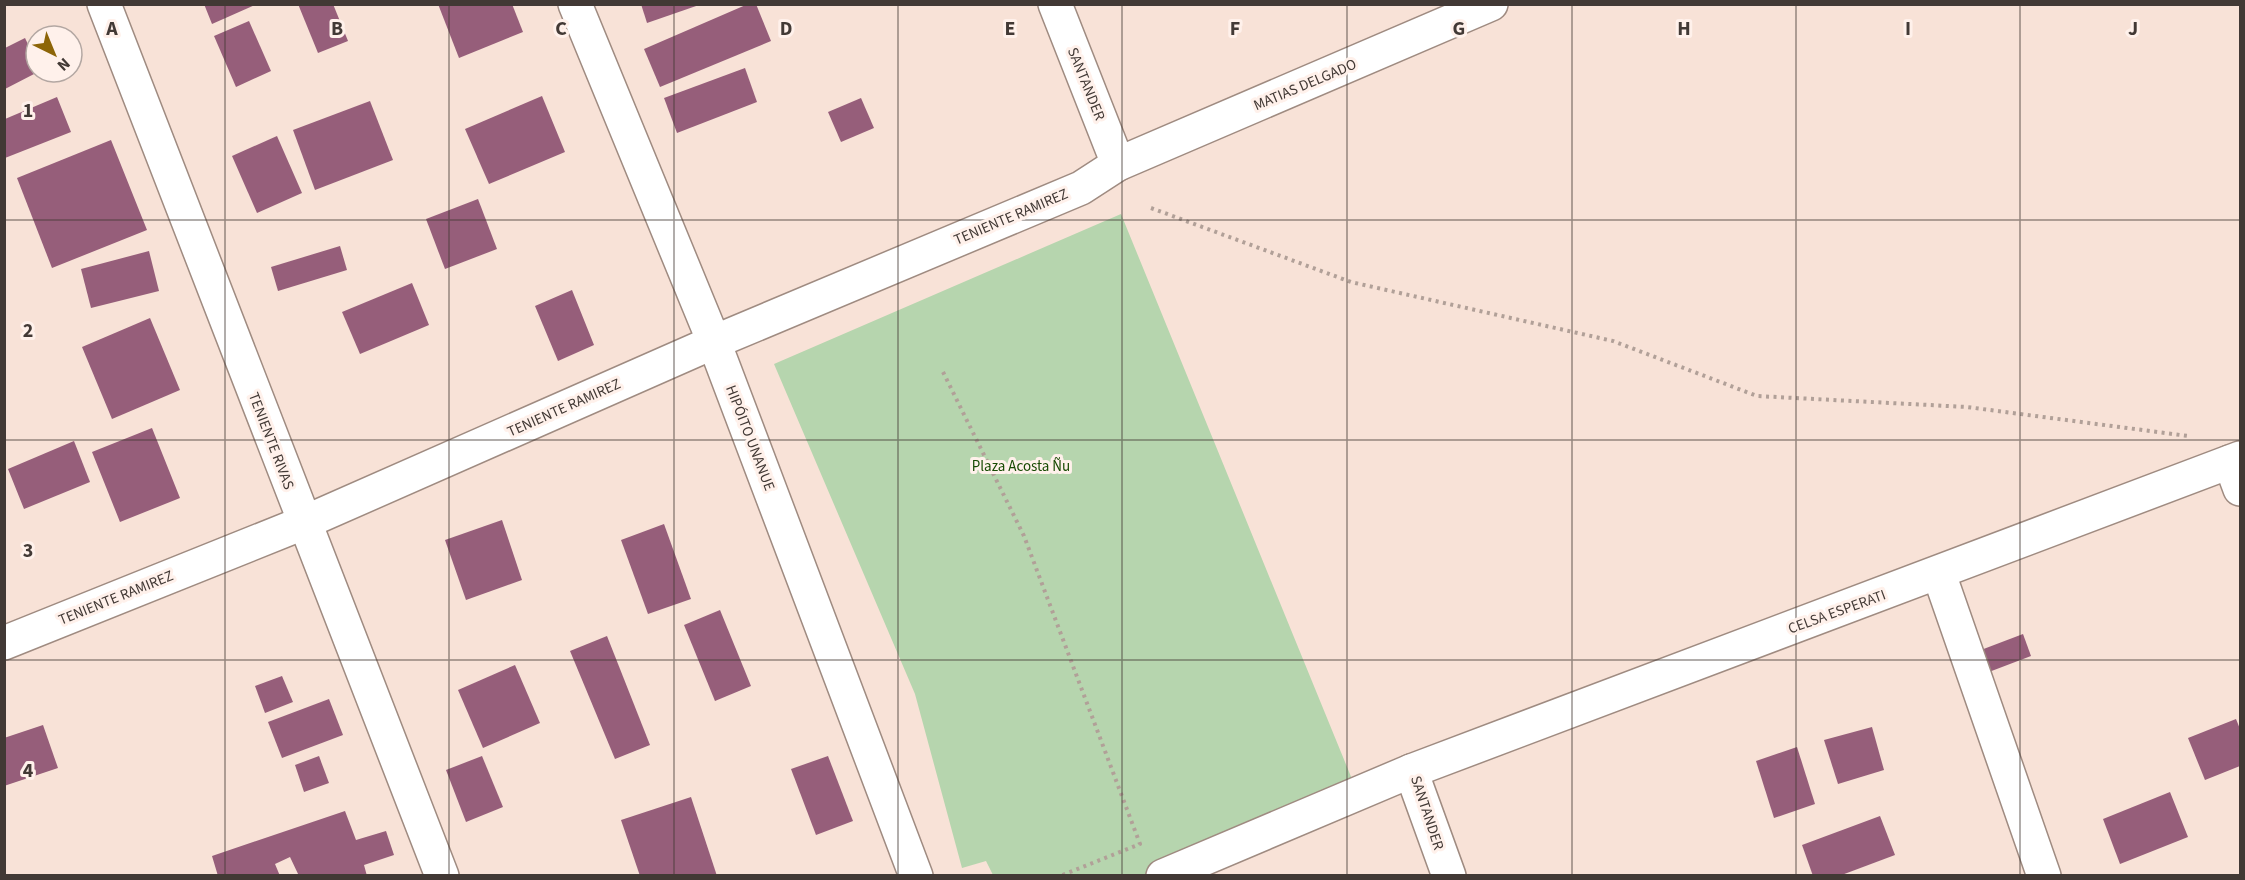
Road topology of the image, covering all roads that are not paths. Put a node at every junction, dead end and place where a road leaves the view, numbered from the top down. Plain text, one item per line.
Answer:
1 (104, 4) edge
2 (575, 4) edge
3 (1055, 4) edge
4 (1491, 4) edge
5 (1118, 164) junction
6 (714, 342) junction
7 (2237, 470) edge
8 (303, 523) junction
9 (1939, 574) junction
10 (4, 643) edge
11 (1422, 767) junction
12 (442, 876) edge
13 (916, 876) edge
14 (1163, 876) edge
15 (1449, 876) edge
16 (2044, 876) edge

1 - 8 street, TENIENTE RIVAS
2 - 6 street, HIPÓITO UNANUE
3 - 5 street, SANTANDER
4 - 5 street, MATIAS DELGADO
5 - 6 street, TENIENTE RAMIREZ
6 - 8 street, TENIENTE RAMIREZ
6 - 13 street, HIPÓITO UNANUE
7 - 9 street, CELSA ESPERATI
8 - 10 street, TENIENTE RAMIREZ
8 - 12 street, TENIENTE RIVAS
9 - 11 street, CELSA ESPERATI
9 - 16 street
11 - 14 street, CELSA ESPERATI
11 - 15 street, SANTANDER

